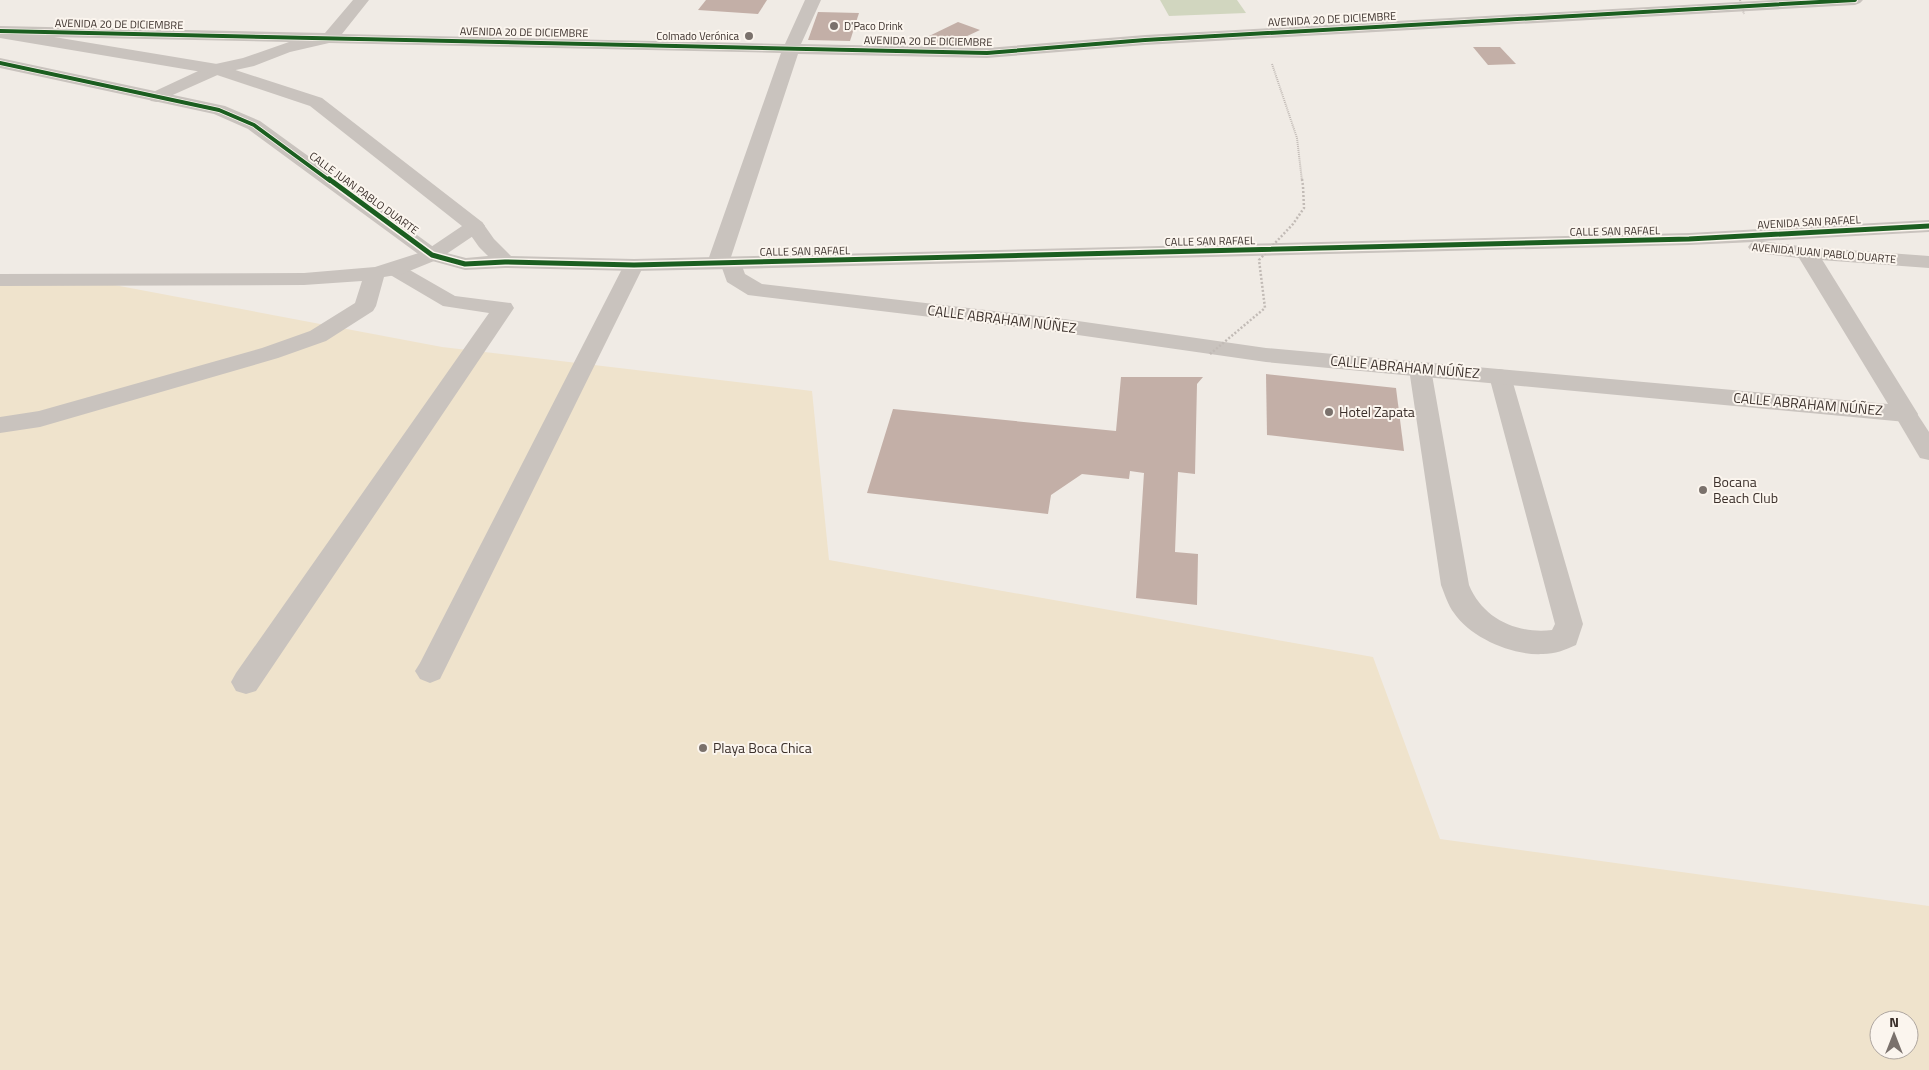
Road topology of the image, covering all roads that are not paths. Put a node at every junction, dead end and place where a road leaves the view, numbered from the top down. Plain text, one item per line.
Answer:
1 (361, 0) edge
2 (813, 0) edge
3 (1855, 0) edge
4 (1708, 4) edge
5 (0, 32) edge
6 (330, 38) junction
7 (791, 49) junction
8 (0, 63) edge
9 (217, 69) junction
10 (157, 97) junction
11 (475, 226) junction
12 (1929, 226) edge
13 (1689, 239) junction
14 (1807, 253) junction
15 (432, 255) junction
16 (505, 262) junction
17 (1929, 262) edge
18 (725, 263) junction
19 (634, 265) junction
20 (384, 271) junction
21 (0, 280) edge
22 (1420, 368) junction
23 (1500, 376) junction
24 (1906, 414) junction
25 (0, 425) edge
26 (1929, 452) edge
27 (430, 671) dead end
28 (246, 682) dead end

1 - 6 street
2 - 7 street
3 - 4 street, AVENIDA 20 DE DICIEMBRE
4 - 7 street, AVENIDA 20 DE DICIEMBRE
5 - 6 street, AVENIDA 20 DE DICIEMBRE
5 - 9 street
6 - 7 street, AVENIDA 20 DE DICIEMBRE
6 - 9 street
7 - 18 street
8 - 10 street, CALLE JUAN PABLO DUARTE
9 - 10 street
9 - 11 street
10 - 15 street, CALLE JUAN PABLO DUARTE
11 - 15 street
11 - 16 street
12 - 13 street, AVENIDA SAN RAFAEL
13 - 14 street, AVENIDA JUAN PABLO DUARTE
13 - 18 street, CALLE SAN RAFAEL
14 - 17 street, AVENIDA JUAN PABLO DUARTE
14 - 24 street, CALLE ABRAHAM NÚÑEZ
15 - 16 street, CALLE JUAN PABLO DUARTE
15 - 20 street
16 - 19 street, CALLE JUAN PABLO DUARTE
18 - 19 street, CALLE JUAN PABLO DUARTE
18 - 22 street, CALLE ABRAHAM NÚÑEZ
19 - 27 lane
20 - 21 street
20 - 25 street
20 - 28 lane
22 - 23 street, CALLE ABRAHAM NÚÑEZ
22 - 23 lane
23 - 24 street, CALLE ABRAHAM NÚÑEZ
24 - 26 lane

